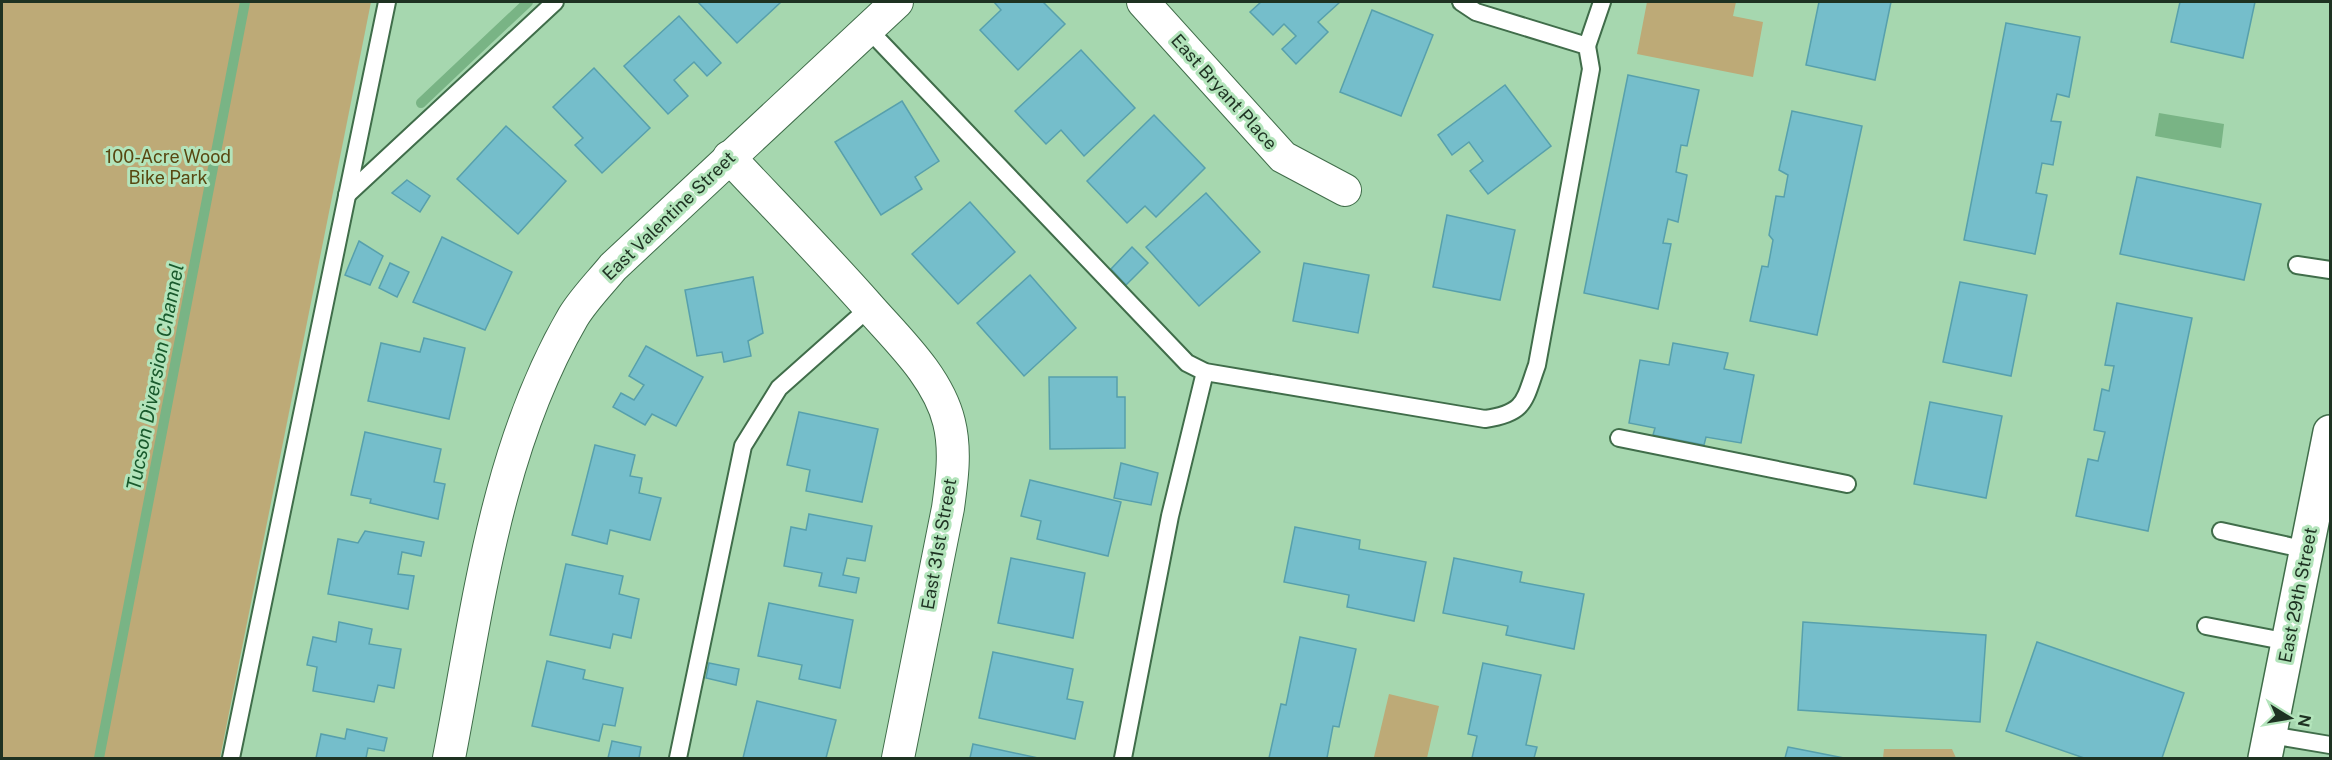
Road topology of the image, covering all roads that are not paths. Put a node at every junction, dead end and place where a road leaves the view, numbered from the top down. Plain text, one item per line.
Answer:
1 (555, 2) edge
2 (897, 2) edge
3 (1143, 2) edge
4 (1461, 2) edge
5 (1602, 2) edge
6 (388, 3) edge
7 (868, 28) junction
8 (1587, 46) junction
9 (729, 157) junction
10 (1345, 190) dead end
11 (347, 195) junction
12 (2296, 265) dead end
13 (2331, 270) edge
14 (870, 307) junction
15 (1205, 372) junction
16 (2331, 432) edge
17 (1619, 438) dead end
18 (1847, 484) dead end
19 (2221, 531) dead end
20 (2316, 538) edge
21 (2206, 626) dead end
22 (2288, 642) junction
23 (2331, 745) edge
24 (2267, 747) edge
25 (231, 759) edge
26 (448, 759) edge
27 (678, 759) edge
28 (898, 759) edge
29 (1123, 759) edge

1 - 11 lane
2 - 7 street, East Valentine Street
3 - 10 street, East Bryant Place
4 - 8 lane
5 - 8 lane
6 - 11 lane
7 - 9 street, East Valentine Street
7 - 15 lane
8 - 15 lane
9 - 14 street, East 31st Street
9 - 26 street, East Valentine Street
11 - 25 lane
12 - 13 lane
14 - 27 lane
14 - 28 street, East 31st Street
15 - 29 lane
16 - 20 street, East 29th Street
17 - 18 lane
19 - 20 lane
20 - 22 street, East 29th Street
21 - 22 lane
22 - 24 street, East 29th Street
23 - 24 lane

